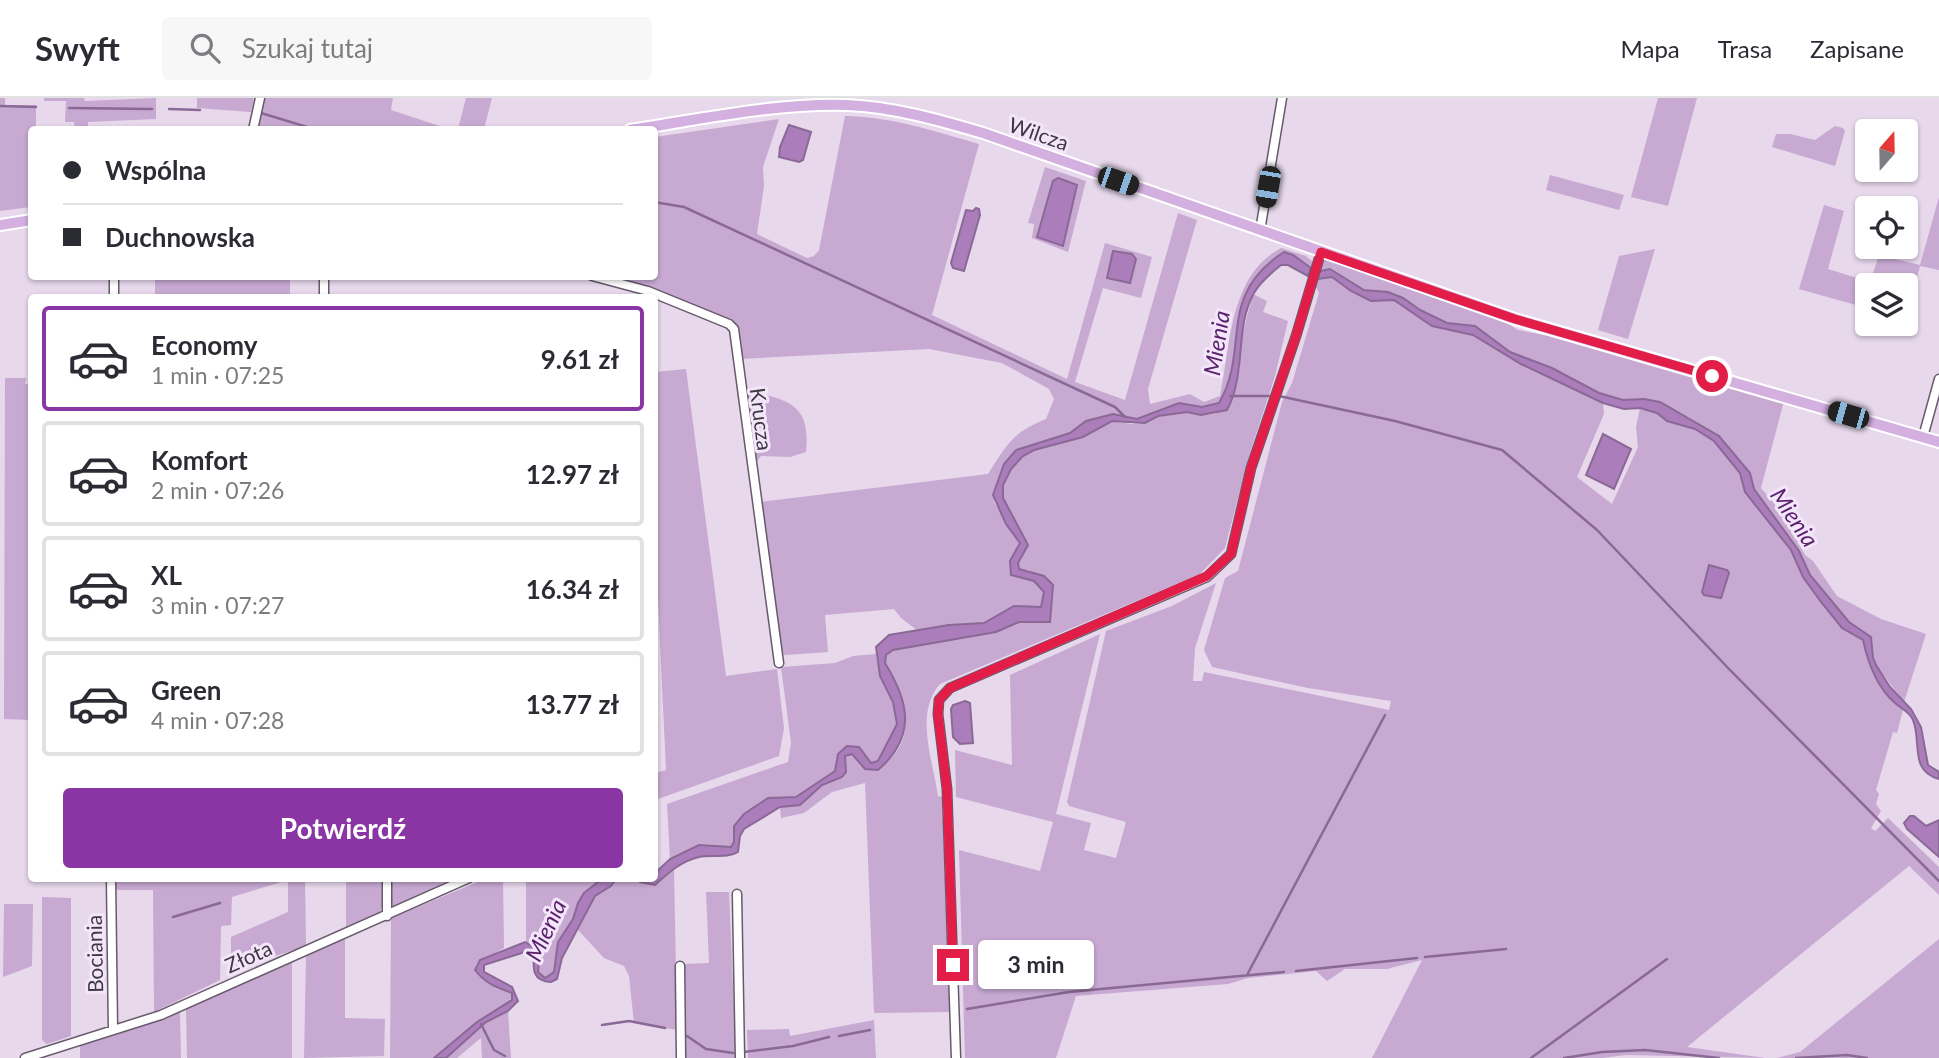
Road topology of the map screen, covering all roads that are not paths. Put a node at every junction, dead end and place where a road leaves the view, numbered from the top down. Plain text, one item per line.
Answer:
1 (260, 98) edge
2 (1282, 98) edge
3 (848, 102) edge
4 (254, 126) edge
5 (658, 126) edge
6 (28, 221) edge
7 (0, 225) edge
8 (1260, 231) junction
9 (1321, 252) junction
10 (607, 280) edge
11 (655, 294) edge
12 (658, 295) edge
13 (1939, 379) edge
14 (1923, 438) junction
15 (1939, 442) edge
16 (779, 663) dead end
17 (111, 882) edge
18 (387, 882) edge
19 (461, 882) edge
20 (737, 894) dead end
21 (387, 916) junction
22 (680, 966) dead end
23 (113, 1030) junction
24 (36, 1056) edge
25 (25, 1058) edge
26 (681, 1058) edge
27 (740, 1058) edge
28 (956, 1058) edge

1 - 4 street
2 - 8 street
3 - 5 main road, Wilcza
3 - 8 main road, Wilcza
6 - 7 main road
8 - 9 main road, Wilcza
9 - 14 main road, Wilcza
9 - 28 street
10 - 11 street, Krucza
12 - 16 street, Krucza
13 - 14 street
14 - 15 main road, Wilcza
17 - 23 street, Bociania
18 - 21 street
19 - 21 street, Złota
20 - 27 street
21 - 23 street, Złota
22 - 26 street
23 - 24 street, Złota
24 - 25 street, Złota

